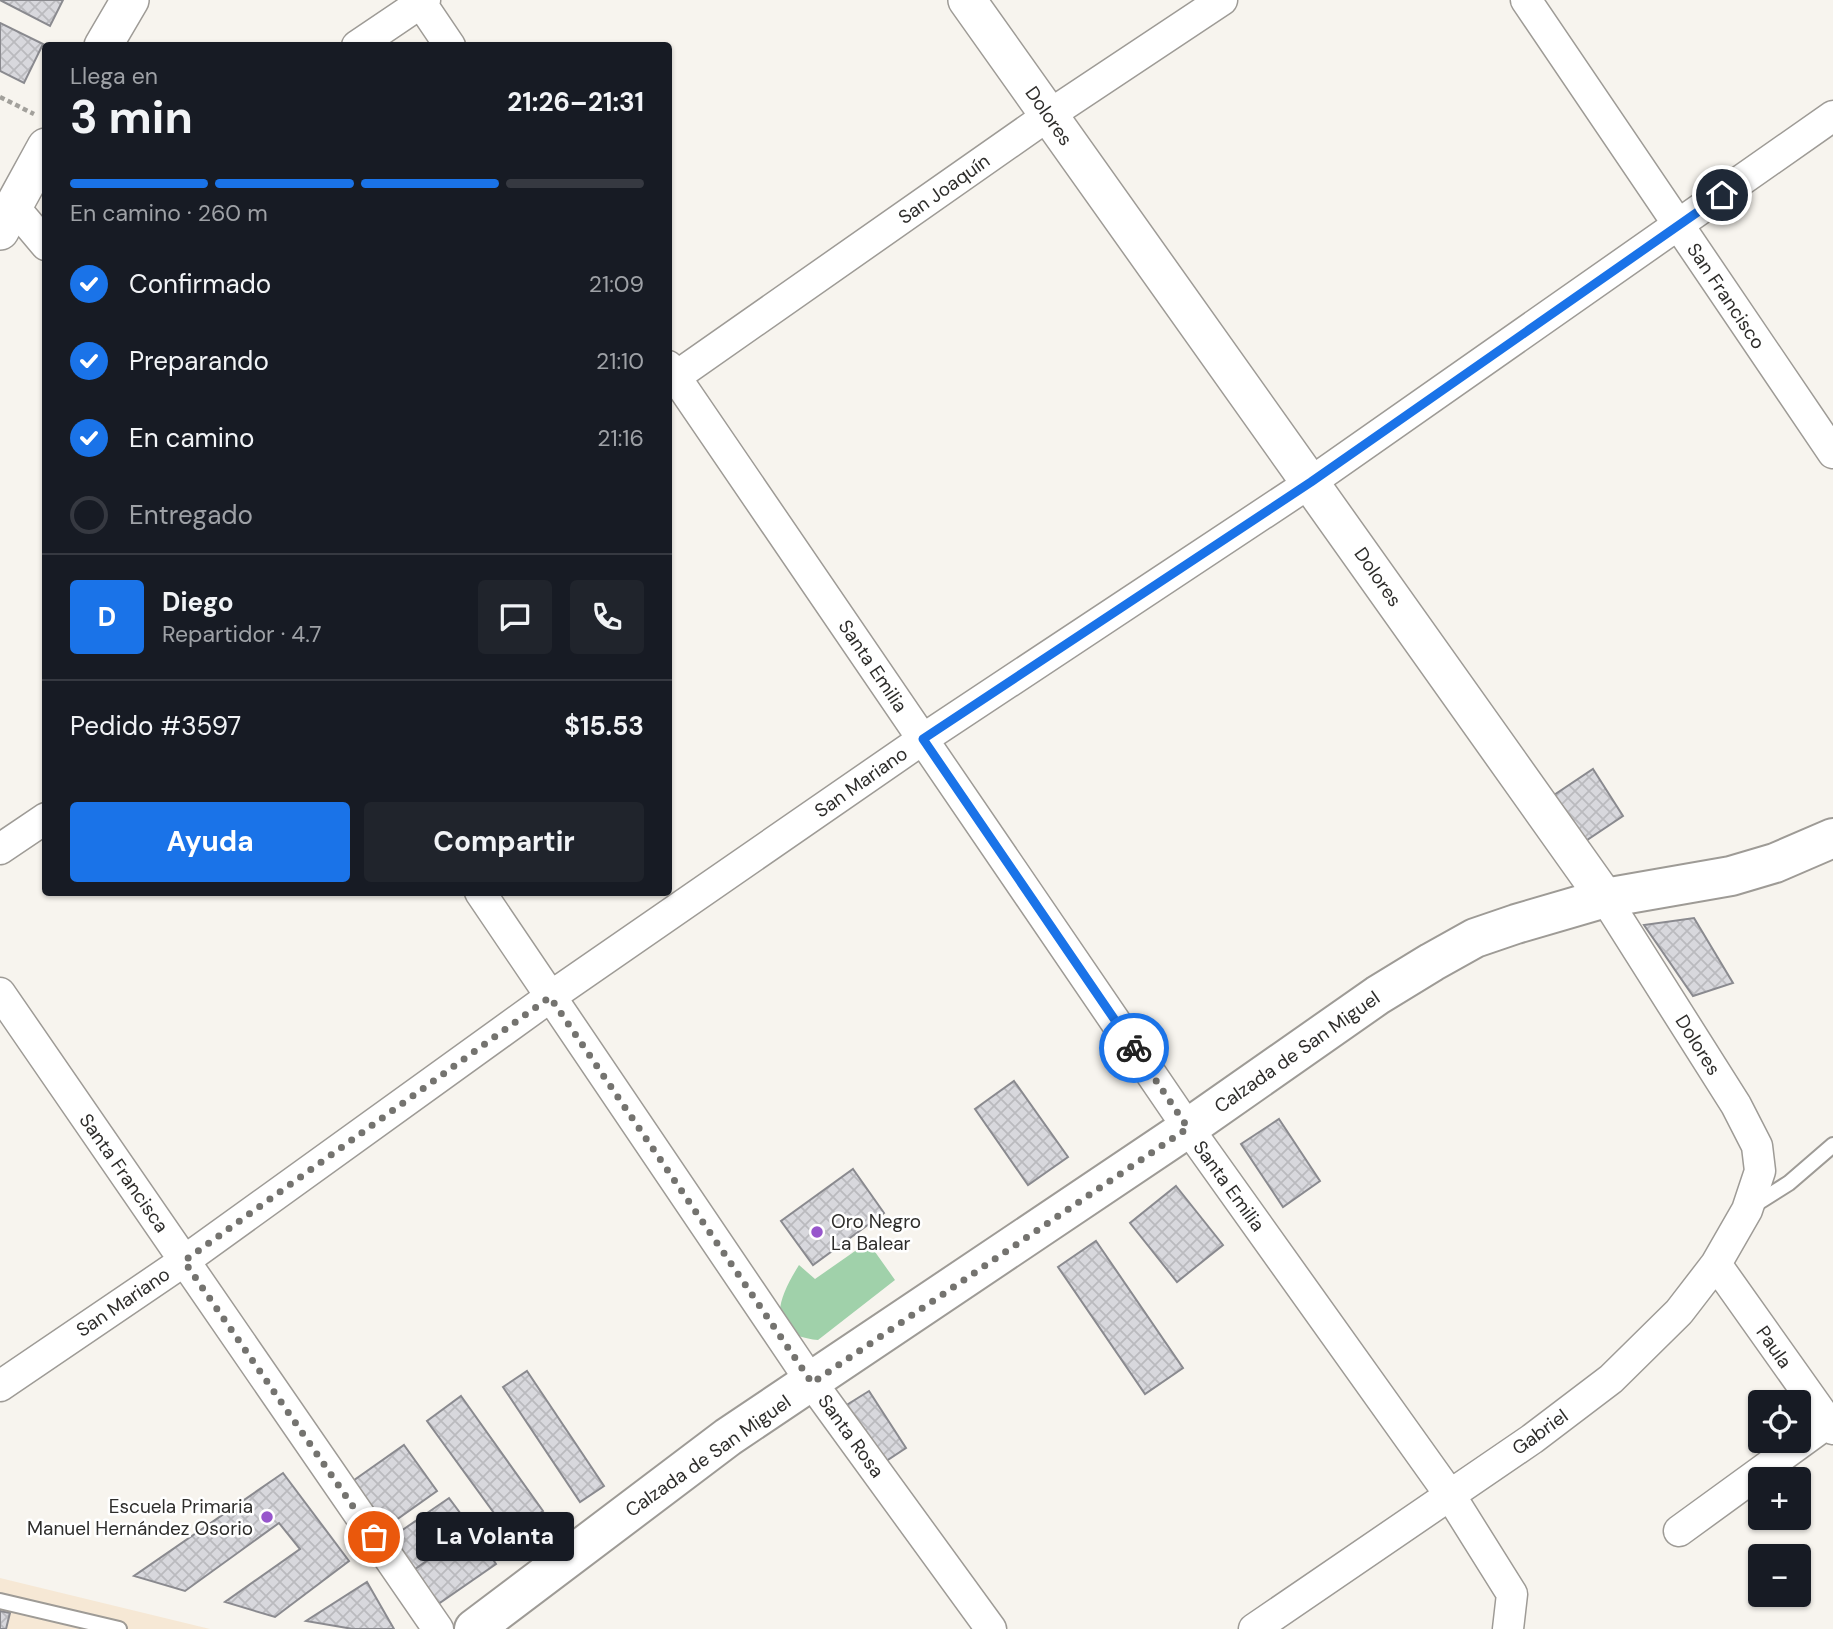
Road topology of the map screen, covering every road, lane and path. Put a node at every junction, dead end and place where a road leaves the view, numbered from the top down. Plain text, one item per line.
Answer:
1 (130, 0) edge
2 (967, 0) edge
3 (1222, 0) edge
4 (1526, 0) edge
5 (422, 1) edge
6 (105, 42) edge
7 (363, 42) edge
8 (448, 42) edge
9 (0, 97) edge
10 (1049, 116) junction
11 (1833, 116) edge
12 (42, 118) edge
13 (42, 154) edge
14 (7, 219) edge
15 (1678, 226) junction
16 (42, 242) edge
17 (672, 374) edge
18 (672, 376) edge
19 (1833, 453) edge
20 (1311, 482) junction
21 (923, 739) junction
22 (42, 821) edge
23 (1833, 838) edge
24 (0, 849) edge
25 (483, 896) edge
26 (1605, 898) junction
27 (0, 993) edge
28 (550, 997) junction
29 (1188, 1128) junction
30 (1833, 1145) edge
31 (1760, 1171) joint
32 (1747, 1210) junction
33 (184, 1261) junction
34 (1716, 1264) junction
35 (812, 1383) junction
36 (0, 1386) edge
37 (1831, 1423) edge
38 (1450, 1495) junction
39 (1679, 1531) dead end
40 (0, 1601) edge
41 (119, 1629) edge
42 (438, 1629) edge
43 (474, 1629) edge
44 (991, 1629) edge
45 (1254, 1629) edge
46 (1508, 1629) edge

1 - 6 street
2 - 10 street, Dolores
3 - 10 street, San Joaquín
4 - 15 street, San Francisco
5 - 7 street
5 - 8 street
9 - 12 path
10 - 17 street, San Joaquín
10 - 20 street, Dolores
11 - 15 street, San Mariano
13 - 14 street
14 - 16 street
15 - 19 street, San Francisco
15 - 20 street, San Mariano
18 - 21 street, Santa Emilia
20 - 21 street, San Mariano
20 - 26 street, Dolores
21 - 28 street, San Mariano
21 - 29 street, Santa Emilia
22 - 24 street
23 - 26 main road, Calzada de San Miguel
25 - 28 street, Santa Rosa
26 - 29 main road, Calzada de San Miguel
26 - 31 street, Dolores
27 - 33 street, Santa Francisca
28 - 33 street, San Mariano
28 - 35 street, Santa Rosa
29 - 35 main road, Calzada de San Miguel
29 - 38 street, Santa Emilia
30 - 32 lane
31 - 32 street, Gabriel
32 - 34 street, Gabriel
33 - 36 street, San Mariano
33 - 42 street, Santa Francisca
34 - 37 street, Paula
34 - 38 street, Gabriel
35 - 43 main road, Calzada de San Miguel
35 - 44 street, Santa Rosa
37 - 39 street
38 - 45 street, Gabriel
38 - 46 street, Santa Emilia
40 - 41 lane

